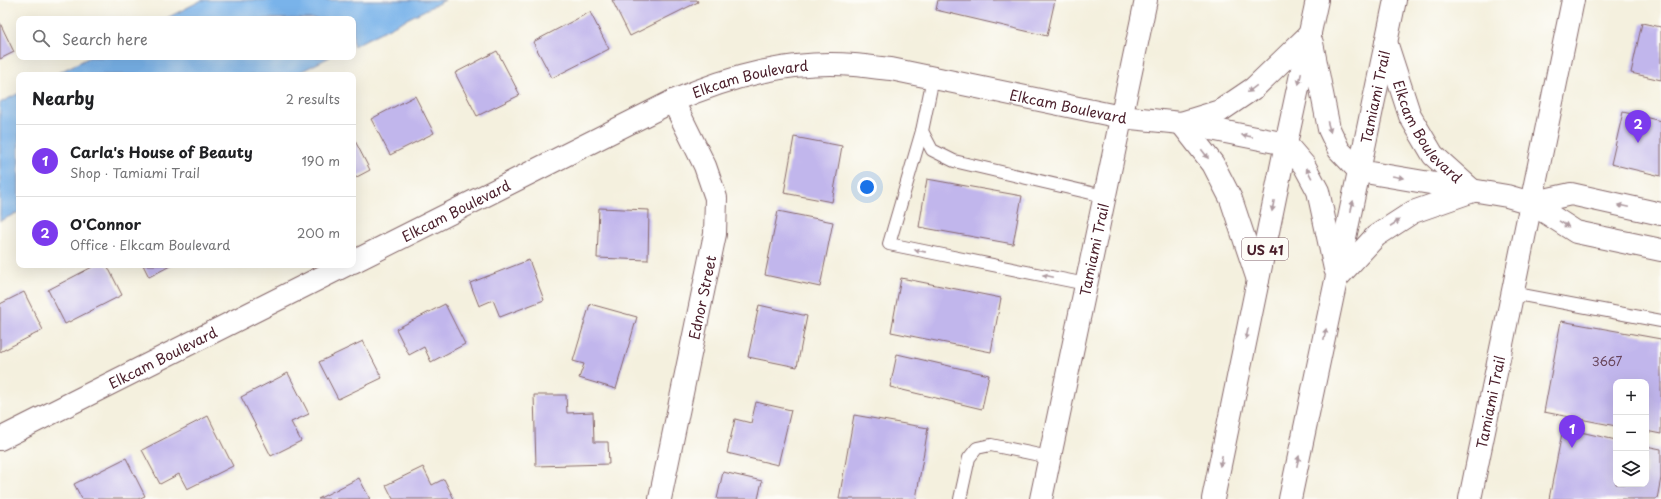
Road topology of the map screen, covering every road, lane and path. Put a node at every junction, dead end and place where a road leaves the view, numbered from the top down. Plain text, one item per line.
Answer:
1 (1146, 0) edge
2 (1318, 0) edge
3 (1395, 0) edge
4 (1573, 0) edge
5 (1310, 34) junction
6 (1386, 42) junction
7 (933, 78) junction
8 (673, 102) junction
9 (1121, 117) junction
10 (1181, 123) junction
11 (922, 131) junction
12 (1286, 144) junction
13 (1359, 171) junction
14 (1473, 191) junction
15 (1104, 196) junction
16 (1531, 204) junction
17 (1661, 214) edge
18 (1661, 250) edge
19 (356, 260) edge
20 (340, 268) edge
21 (1337, 278) junction
22 (1258, 280) junction
23 (1086, 284) junction
24 (1512, 293) junction
25 (1661, 320) edge
26 (0, 439) edge
27 (1049, 458) junction
28 (660, 499) edge
29 (960, 499) edge
30 (1041, 499) edge
31 (1213, 499) edge
32 (1290, 499) edge
33 (1470, 499) edge

1 - 9 street, Tamiami Trail
2 - 5 street, US 41
3 - 6 street, Tamiami Trail
4 - 16 street, Tamiami Trail
5 -> 10 street
5 -> 12 street, US 41
5 -> 13 street
6 - 13 street, Tamiami Trail
6 - 14 street, Elkcam Boulevard
7 - 8 street, Elkcam Boulevard
7 - 9 street, Elkcam Boulevard
7 - 11 lane
8 - 19 street, Elkcam Boulevard
8 - 28 street, Ednor Street
9 - 10 street, Elkcam Boulevard
9 - 15 street, Tamiami Trail
12 -> 10 street, Elkcam Boulevard
10 -> 22 street
11 - 15 lane
23 -> 11 lane
21 -> 12 street
12 -> 22 street, US 41
13 -> 14 street, Elkcam Boulevard
21 -> 13 street, Tamiami Trail
14 - 16 street, Elkcam Boulevard
21 -> 14 street
15 - 23 street, Tamiami Trail
17 -> 16 street
16 -> 18 street, Elkcam Boulevard
16 - 24 street, Tamiami Trail
20 - 26 street, Elkcam Boulevard
32 -> 21 street, Tamiami Trail
22 -> 31 street, US 41
23 - 27 street, Tamiami Trail
24 - 25 lane
24 - 33 street, Tamiami Trail
27 - 29 lane
27 - 30 street, Tamiami Trail

